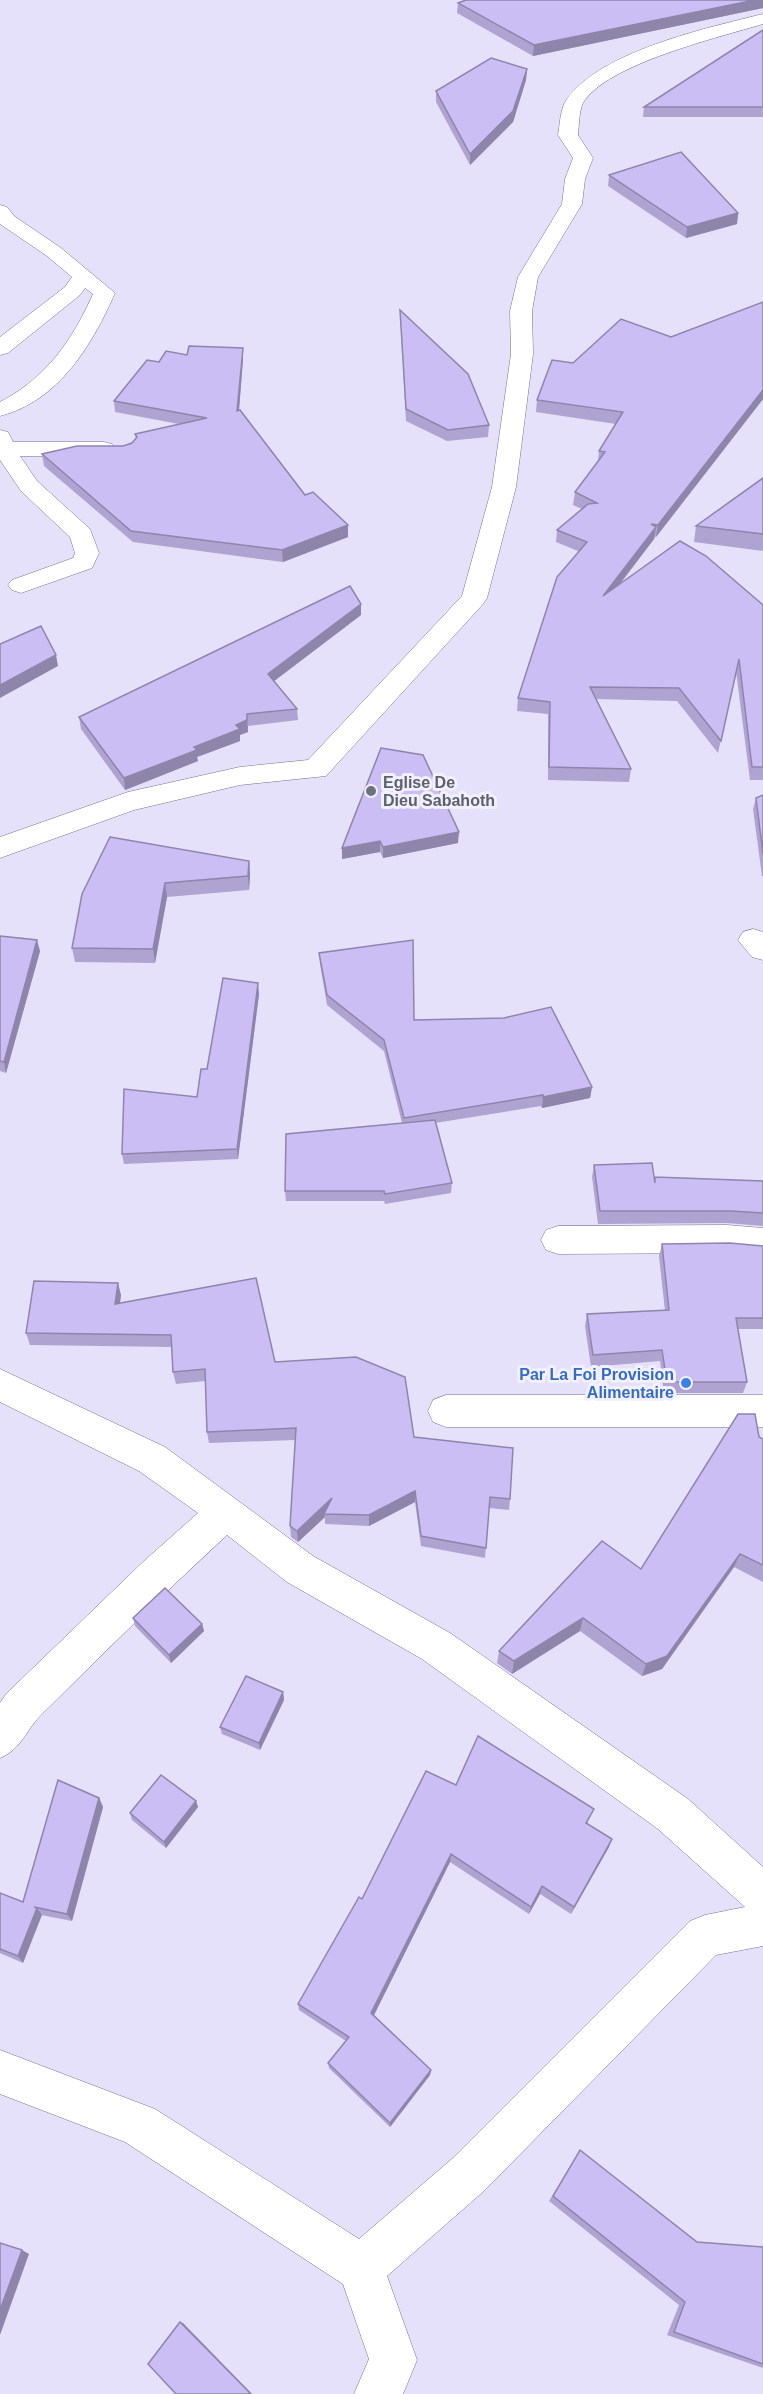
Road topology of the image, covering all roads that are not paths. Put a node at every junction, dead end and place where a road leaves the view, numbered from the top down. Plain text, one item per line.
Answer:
1 (758, 28) edge
2 (0, 211) edge
3 (83, 276) junction
4 (0, 348) edge
5 (0, 409) edge
6 (2, 443) edge
7 (124, 448) edge
8 (21, 585) dead end
9 (0, 848) edge
10 (558, 1240) dead end
11 (763, 1242) edge
12 (0, 1385) edge
13 (446, 1411) dead end
14 (763, 1411) edge
15 (226, 1512) junction
16 (0, 1738) edge
17 (763, 1895) edge
18 (763, 1925) edge
19 (0, 2072) edge
20 (361, 2268) junction
21 (378, 2394) edge

1 - 9 street
2 - 3 street
3 - 4 street
3 - 5 street
6 - 7 street
6 - 8 street
10 - 11 street
12 - 15 street
13 - 14 street
15 - 16 street
15 - 17 street
18 - 20 street
19 - 20 street
20 - 21 street

